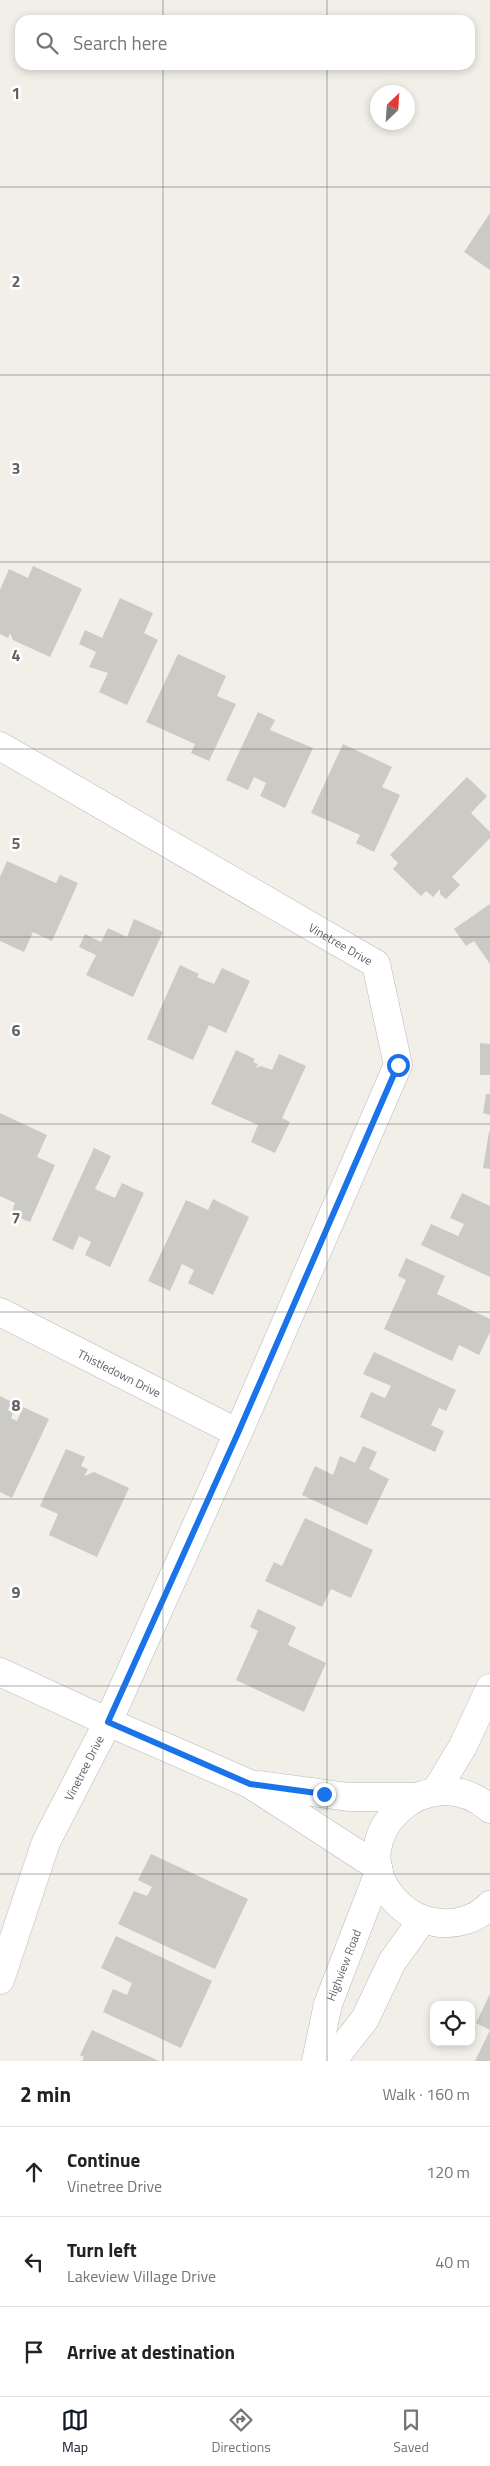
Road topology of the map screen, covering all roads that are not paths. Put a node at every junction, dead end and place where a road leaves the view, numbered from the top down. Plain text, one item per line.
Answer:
1 (0, 746) edge
2 (0, 1312) edge
3 (238, 1433) junction
4 (0, 1672) edge
5 (490, 1688) edge
6 (108, 1722) junction
7 (250, 1784) junction
8 (426, 1794) junction
9 (490, 1809) edge
10 (379, 1869) junction
11 (488, 1909) edge
12 (422, 1920) junction
13 (0, 1980) edge
14 (316, 2061) edge
15 (332, 2061) edge

1 - 3 street, Vinetree Drive
2 - 3 street, Thistledown Drive
3 - 6 street, Vinetree Drive
4 - 6 street
5 - 8 street
6 - 7 street
6 - 13 street, Vinetree Drive
7 - 8 street
7 - 10 street
8 - 9 street
8 - 10 street
10 - 12 street
10 - 14 street, Highview Road
11 - 12 street
12 - 15 street

